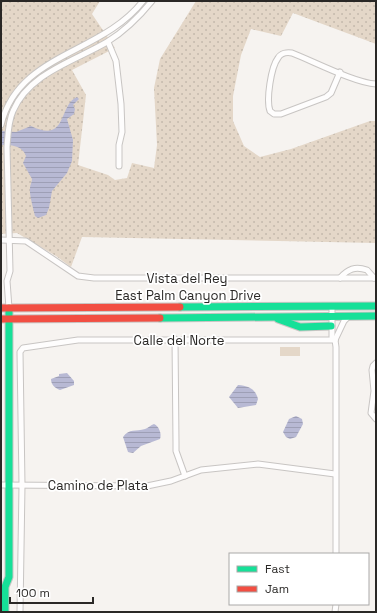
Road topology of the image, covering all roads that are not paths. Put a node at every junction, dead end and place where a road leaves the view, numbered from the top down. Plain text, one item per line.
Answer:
1 (143, 1) edge
2 (152, 1) edge
3 (108, 42) junction
4 (340, 72) junction
5 (376, 84) edge
6 (1, 125) edge
7 (119, 166) dead end
8 (1, 240) edge
9 (9, 240) junction
10 (340, 278) junction
11 (375, 278) edge
12 (332, 306) junction
13 (376, 306) edge
14 (1, 308) edge
15 (9, 308) junction
16 (332, 316) junction
17 (349, 316) junction
18 (376, 316) edge
19 (269, 317) junction
20 (1, 318) edge
21 (9, 318) junction
22 (331, 326) junction
23 (175, 339) junction
24 (335, 340) junction
25 (376, 362) edge
26 (376, 419) edge
27 (335, 474) junction
28 (185, 476) junction
29 (5, 485) edge
30 (22, 485) junction
31 (336, 553) edge
32 (1, 580) edge
33 (3, 587) edge
34 (5, 612) edge
35 (20, 612) edge

1 - 6 street
2 - 3 street
3 - 7 street
3 - 9 street
4 - 4 street
4 - 5 street
8 - 9 street, Vista del Rey
9 - 10 street, Vista del Rey
9 - 15 street
10 - 11 street, Vista del Rey
10 - 11 street
12 - 13 main road, East Palm Canyon Drive
12 - 15 main road, East Palm Canyon Drive
12 - 16 street
14 - 15 main road, East Palm Canyon Drive
15 - 21 main road
16 - 17 main road, East Palm Canyon Drive
16 - 19 main road, East Palm Canyon Drive
16 - 22 street
17 - 18 main road, East Palm Canyon Drive
17 - 24 street
19 - 21 main road, East Palm Canyon Drive
19 - 22 main road
20 - 21 main road, East Palm Canyon Drive
21 - 29 main road
22 - 24 street
23 - 24 street, Calle del Norte
23 - 28 street
23 - 30 street, Calle del Norte
24 - 27 street
25 - 26 street
27 - 28 street, Camino de Plata
27 - 31 street
28 - 30 street, Camino de Plata
29 - 30 street, Camino de Plata
29 - 33 main road
30 - 35 street
32 - 33 main road
33 - 34 main road

